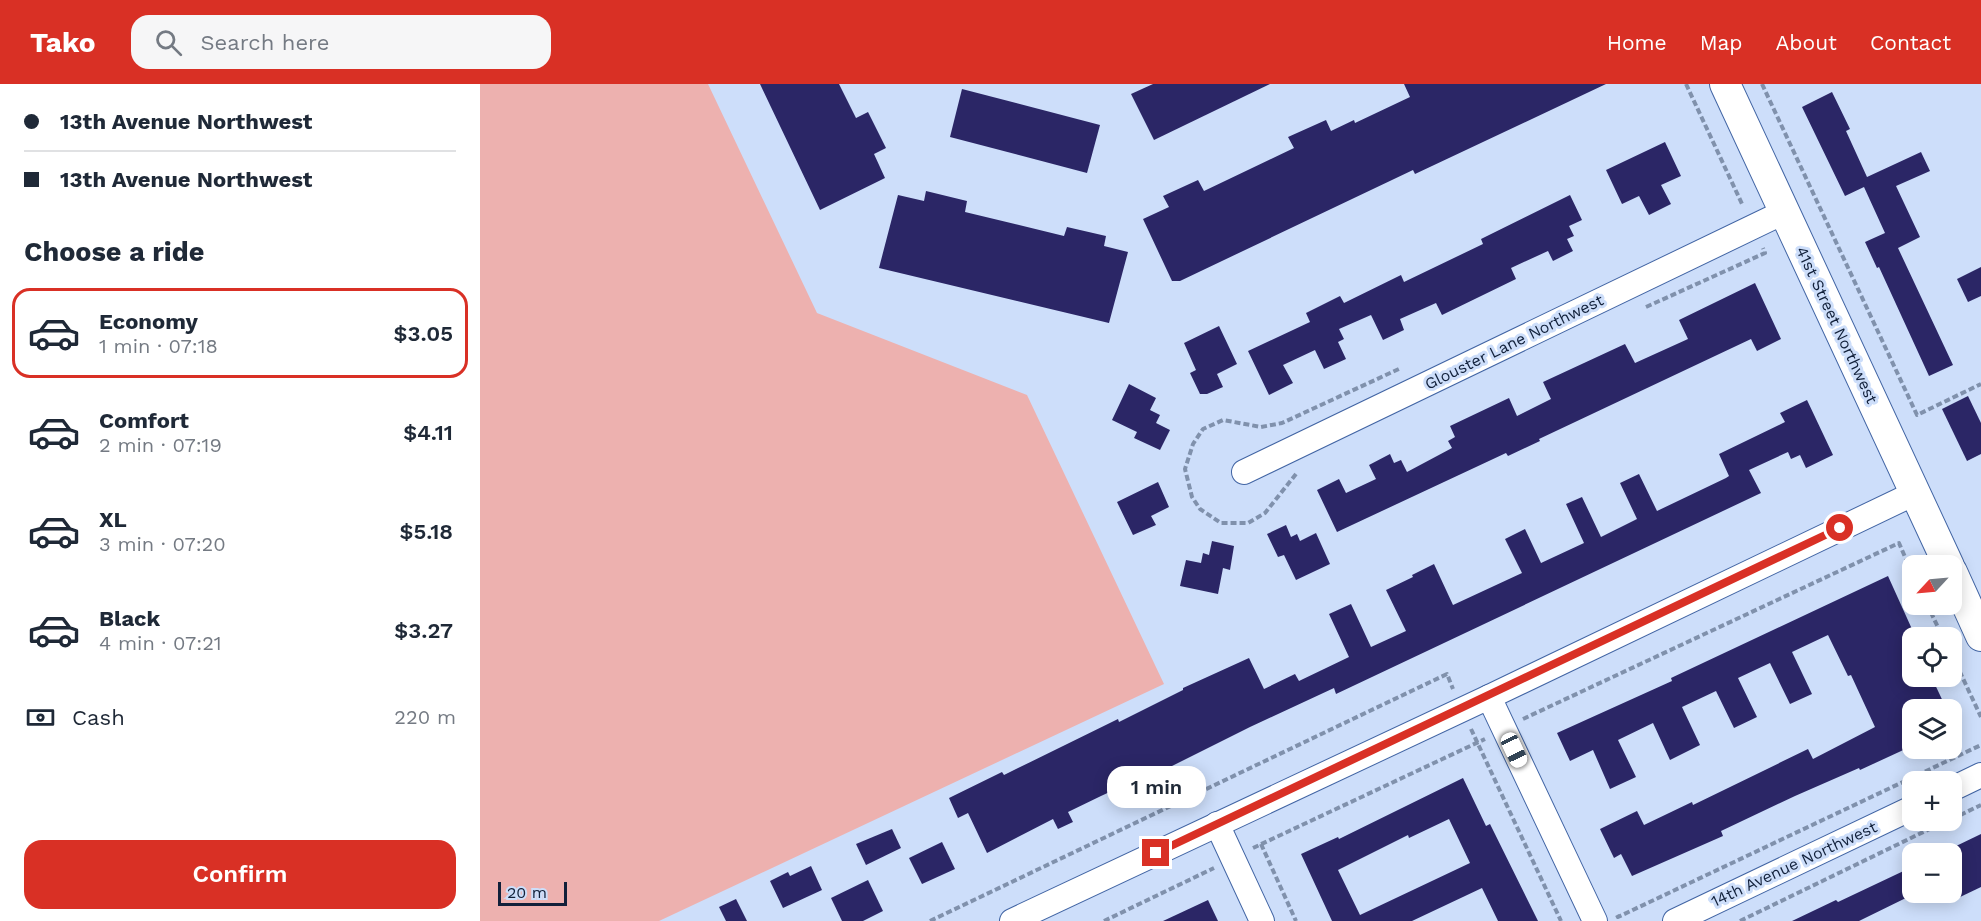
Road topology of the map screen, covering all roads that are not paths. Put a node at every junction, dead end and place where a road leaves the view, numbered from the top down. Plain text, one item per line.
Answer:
1 (1725, 84) edge
2 (1784, 212) junction
3 (1244, 472) dead end
4 (1915, 493) junction
5 (1943, 555) edge
6 (1962, 594) edge
7 (1981, 636) edge
8 (1489, 697) junction
9 (1981, 775) edge
10 (1962, 784) edge
11 (1902, 813) edge
12 (1217, 824) junction
13 (1012, 921) edge
14 (1262, 921) edge
15 (1595, 921) edge
16 (1675, 921) edge

1 - 2 main road, 41st Street Northwest
2 - 3 street, Glouster Lane Northwest
2 - 4 main road, 41st Street Northwest
4 - 5 main road, 41st Street Northwest
4 - 8 street
6 - 7 main road
8 - 12 street
8 - 15 street
9 - 10 street
11 - 16 street, 14th Avenue Northwest
12 - 13 street
12 - 14 street

